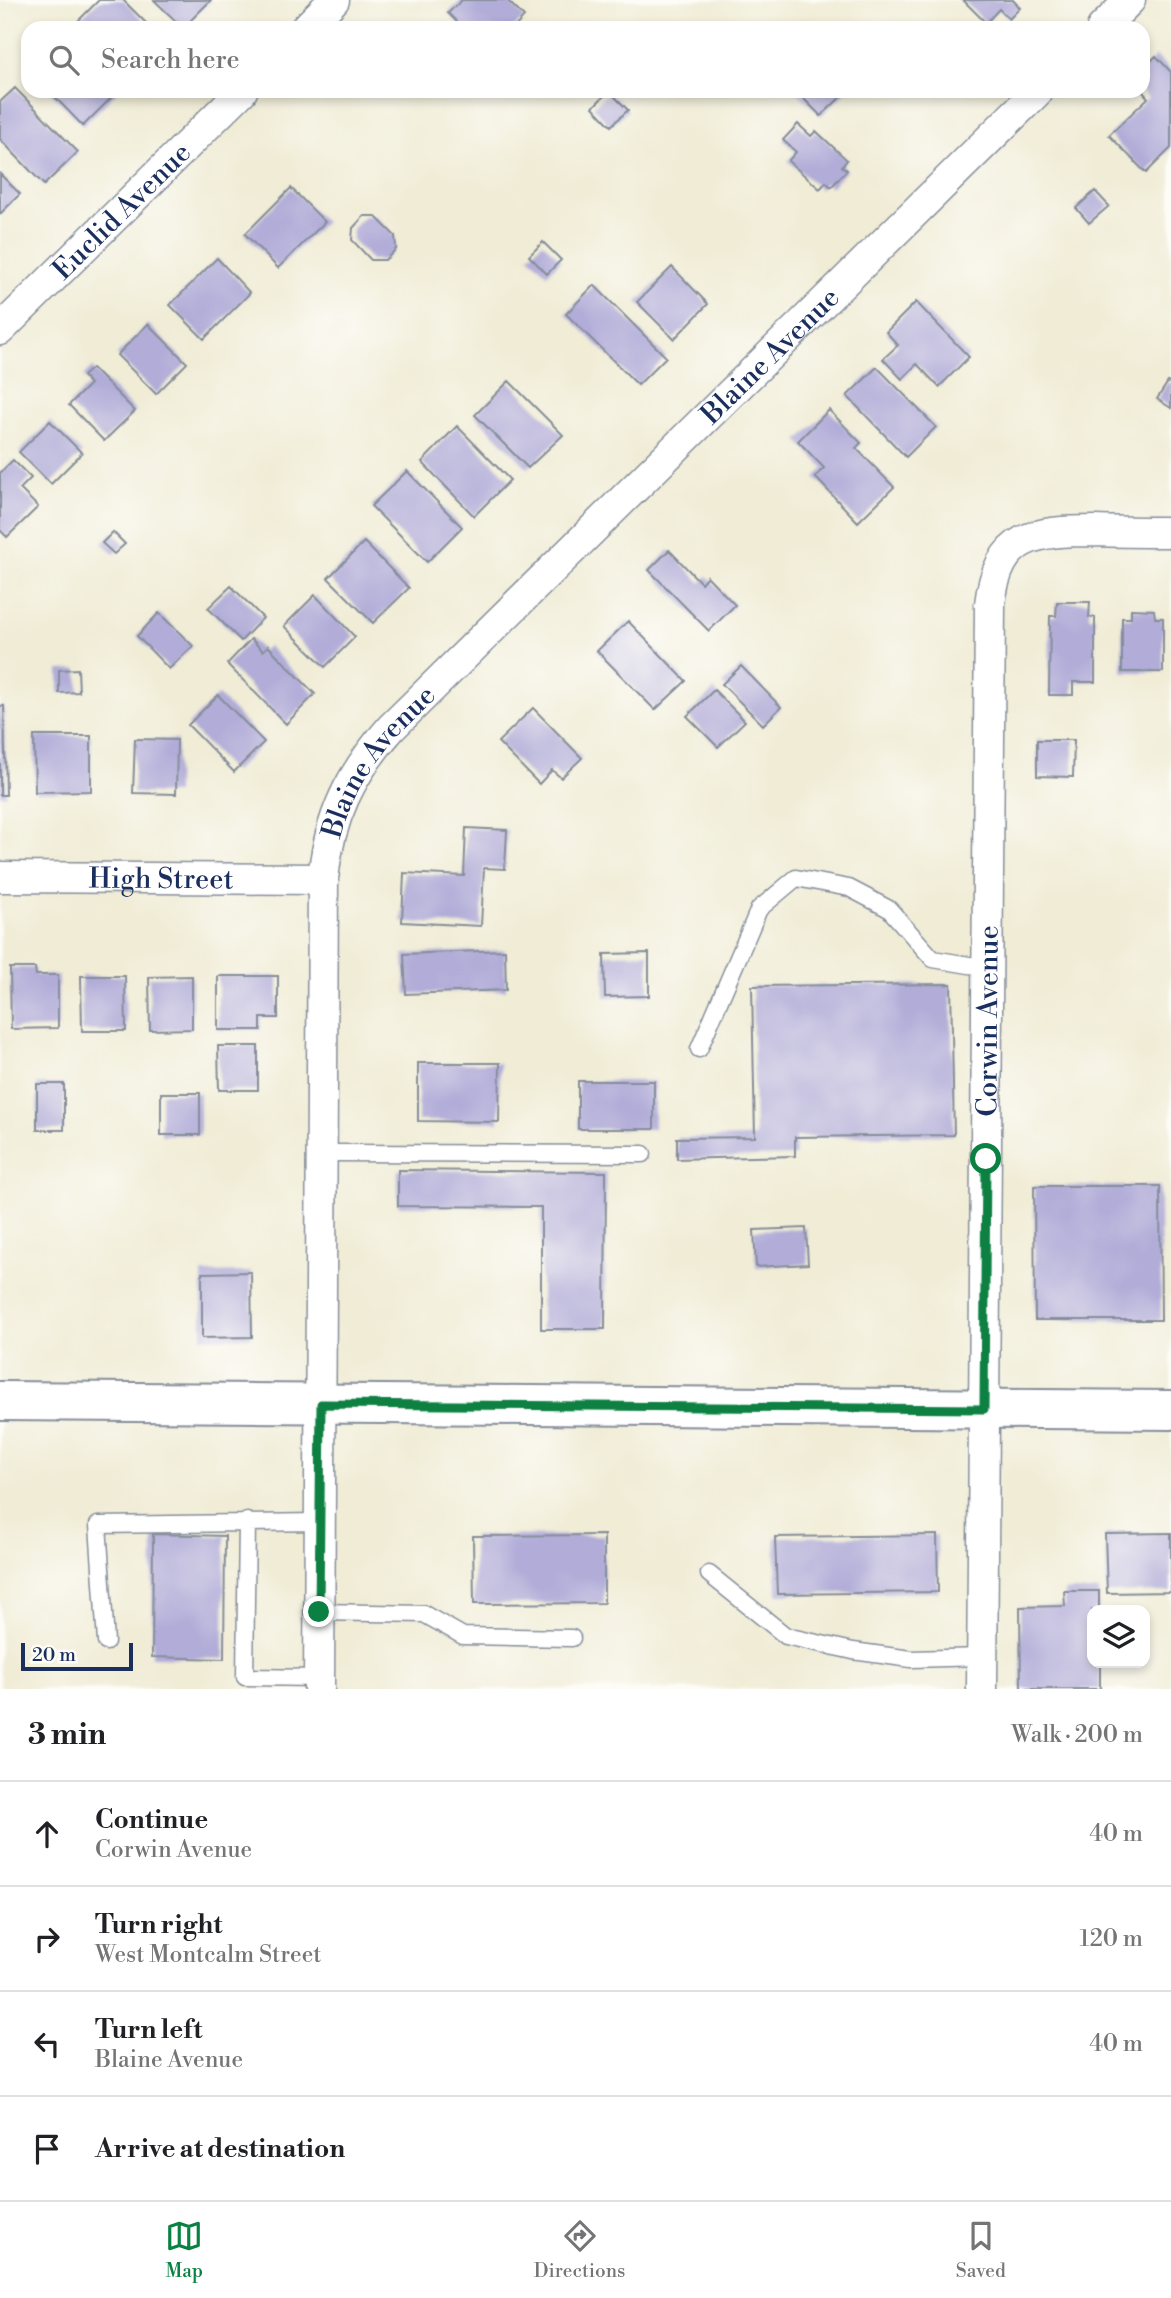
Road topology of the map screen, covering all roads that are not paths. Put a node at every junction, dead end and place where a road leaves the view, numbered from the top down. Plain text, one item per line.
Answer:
1 (334, 0) edge
2 (1130, 0) edge
3 (313, 21) edge
4 (1109, 21) edge
5 (235, 98) edge
6 (1031, 98) edge
7 (0, 330) edge
8 (1171, 532) edge
9 (0, 877) edge
10 (323, 879) junction
11 (987, 968) junction
12 (699, 1049) dead end
13 (322, 1153) junction
14 (643, 1154) dead end
15 (0, 1401) edge
16 (321, 1404) junction
17 (984, 1409) junction
18 (1171, 1410) edge
19 (247, 1521) junction
20 (320, 1522) junction
21 (709, 1574) dead end
22 (319, 1612) junction
23 (572, 1638) dead end
24 (106, 1642) dead end
25 (982, 1657) junction
26 (319, 1683) edge
27 (982, 1689) edge

1 - 3 street
2 - 4 street
5 - 7 street, Euclid Avenue
6 - 10 street, Blaine Avenue
8 - 11 street, Corwin Avenue
9 - 10 street, High Street
10 - 13 street, Blaine Avenue
11 - 12 lane
11 - 17 street, Corwin Avenue
13 - 14 lane
13 - 16 street, Blaine Avenue
15 - 16 main road
16 - 17 main road
16 - 20 street, Blaine Avenue
17 - 18 main road
17 - 25 street, Corwin Avenue
19 - 20 lane
19 - 24 lane
19 - 26 lane
20 - 22 street, Blaine Avenue
21 - 25 lane
22 - 23 lane
22 - 26 street, Blaine Avenue
25 - 27 street, Corwin Avenue

